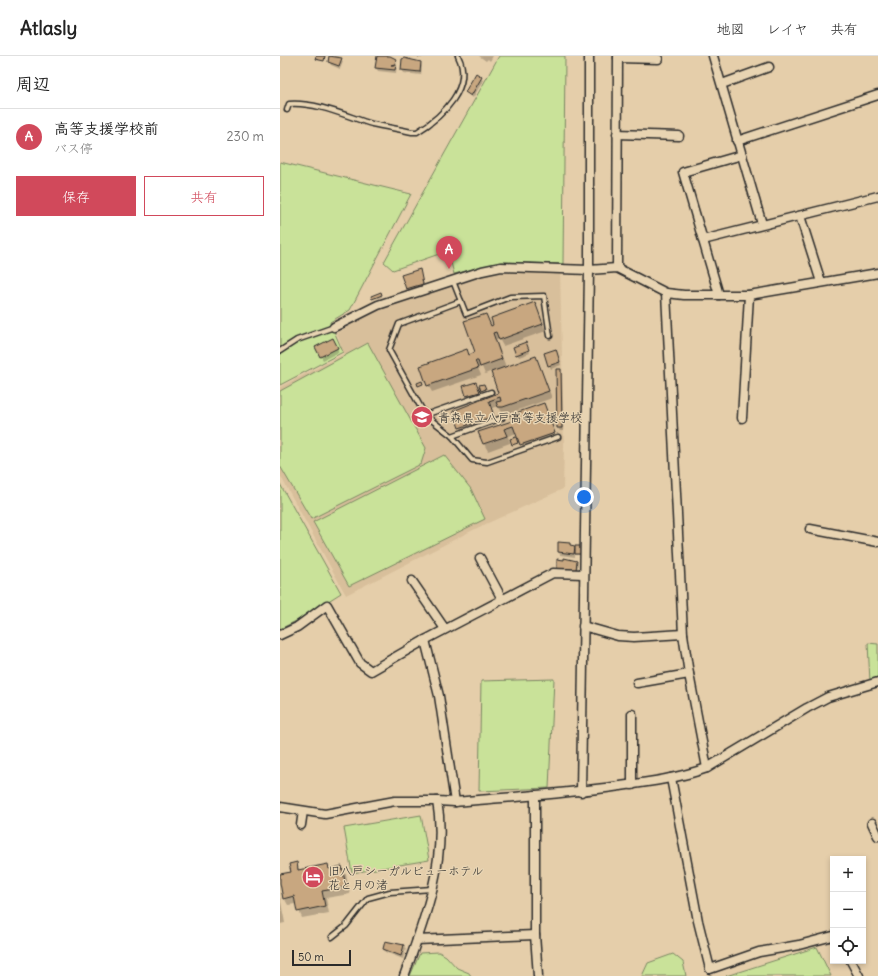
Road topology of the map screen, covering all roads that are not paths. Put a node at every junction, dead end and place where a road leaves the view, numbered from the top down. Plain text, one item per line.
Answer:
1 (458, 56) edge
2 (589, 56) edge
3 (713, 56) edge
4 (618, 57) edge
5 (658, 59) dead end
6 (769, 67) dead end
7 (722, 84) junction
8 (878, 95) edge
9 (287, 110) dead end
10 (617, 134) junction
11 (679, 136) dead end
12 (737, 141) junction
13 (742, 155) junction
14 (878, 196) edge
15 (800, 216) junction
16 (762, 224) junction
17 (703, 240) junction
18 (617, 268) junction
19 (589, 270) junction
20 (878, 273) edge
21 (453, 281) junction
22 (821, 282) junction
23 (666, 293) junction
24 (719, 295) junction
25 (749, 295) junction
26 (461, 301) junction
27 (334, 327) joint
28 (550, 336) dead end
29 (280, 351) edge
30 (491, 392) dead end
31 (425, 415) junction
32 (502, 418) dead end
33 (742, 418) dead end
34 (452, 436) junction
35 (558, 437) dead end
36 (810, 529) dead end
37 (878, 542) edge
38 (480, 558) dead end
39 (583, 574) junction
40 (412, 581) dead end
41 (502, 599) junction
42 (583, 626) junction
43 (445, 629) junction
44 (683, 634) junction
45 (280, 635) edge
46 (425, 640) junction
47 (688, 674) junction
48 (878, 682) edge
49 (637, 683) dead end
50 (632, 714) dead end
51 (707, 768) junction
52 (671, 778) junction
53 (632, 785) junction
54 (581, 792) junction
55 (535, 795) junction
56 (437, 801) junction
57 (455, 802) junction
58 (280, 807) edge
59 (303, 811) junction
60 (872, 823) dead end
61 (301, 825) dead end
62 (878, 836) edge
63 (432, 889) junction
64 (535, 935) junction
65 (332, 937) dead end
66 (830, 937) edge
67 (417, 940) junction
68 (853, 964) edge
69 (404, 976) edge
70 (538, 976) edge
71 (860, 976) edge

1 - 9 lane
2 - 19 street
3 - 7 street
4 - 5 street
4 - 10 street
6 - 7 street
7 - 12 street
8 - 12 street
10 - 11 street
10 - 18 street
12 - 13 street
13 - 16 street
13 - 17 street
14 - 15 street
15 - 16 street
15 - 22 street
16 - 17 street
17 - 24 street
18 - 19 street
18 - 23 street
19 - 21 street
19 - 39 street
20 - 22 street
21 - 26 lane
21 - 27 street
22 - 25 street
23 - 24 street
23 - 44 street
24 - 25 street
25 - 33 street
26 - 28 lane
26 - 31 lane
27 - 29 lane
30 - 31 lane
31 - 34 lane
32 - 34 lane
34 - 35 lane
36 - 37 street
38 - 41 street
39 - 41 street
39 - 42 street
40 - 43 street
41 - 43 street
42 - 44 street
42 - 54 street
43 - 46 street
44 - 47 street
45 - 46 street
46 - 57 street
47 - 49 street
47 - 51 street
48 - 51 street
50 - 53 street
51 - 52 street
52 - 53 street
52 - 66 street
53 - 54 street
54 - 55 street
55 - 57 street
55 - 64 street
56 - 57 street
56 - 59 street
56 - 63 street
58 - 59 street
59 - 61 street
60 - 62 street
63 - 65 lane
63 - 67 street
64 - 67 street
64 - 70 street
67 - 69 street
68 - 71 street

